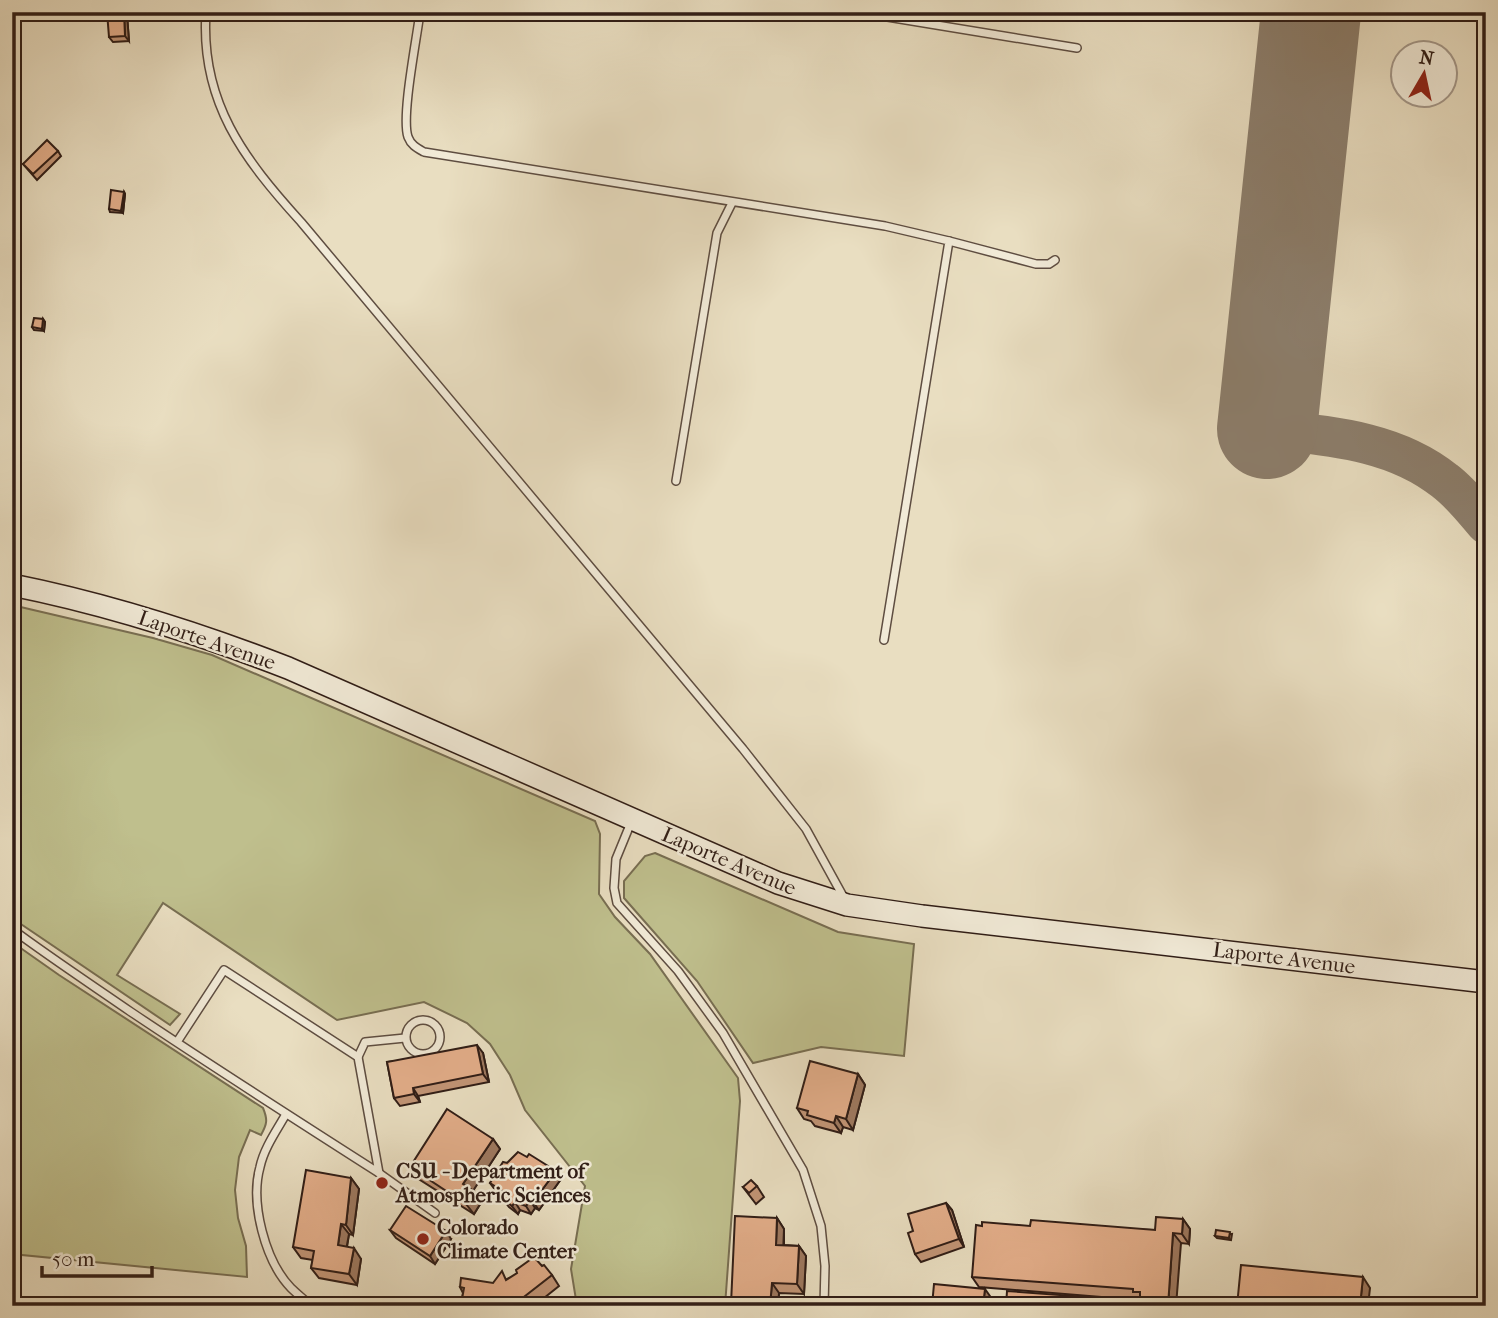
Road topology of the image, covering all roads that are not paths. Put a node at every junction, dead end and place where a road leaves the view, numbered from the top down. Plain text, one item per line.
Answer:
1 (206, 12) edge
2 (421, 12) edge
3 (857, 12) edge
4 (1077, 48) dead end
5 (732, 203) junction
6 (950, 241) junction
7 (1055, 260) dead end
8 (676, 481) dead end
9 (12, 585) edge
10 (884, 640) dead end
11 (632, 820) junction
12 (847, 905) junction
13 (12, 929) edge
14 (1486, 982) edge
15 (405, 1038) junction
16 (177, 1042) junction
17 (358, 1057) junction
18 (286, 1114) junction
19 (379, 1173) junction
20 (435, 1213) dead end
21 (311, 1306) edge
22 (824, 1306) edge

1 - 12 lane
2 - 5 lane
3 - 4 lane
5 - 6 lane
5 - 8 lane
6 - 7 lane
6 - 10 lane
9 - 11 street, Laporte Avenue
11 - 12 street, Laporte Avenue
11 - 22 lane
12 - 14 street, Laporte Avenue
13 - 16 lane
15 - 15 lane
15 - 17 lane
16 - 17 lane
16 - 18 lane
17 - 19 lane
18 - 19 lane
18 - 21 lane
19 - 20 lane

